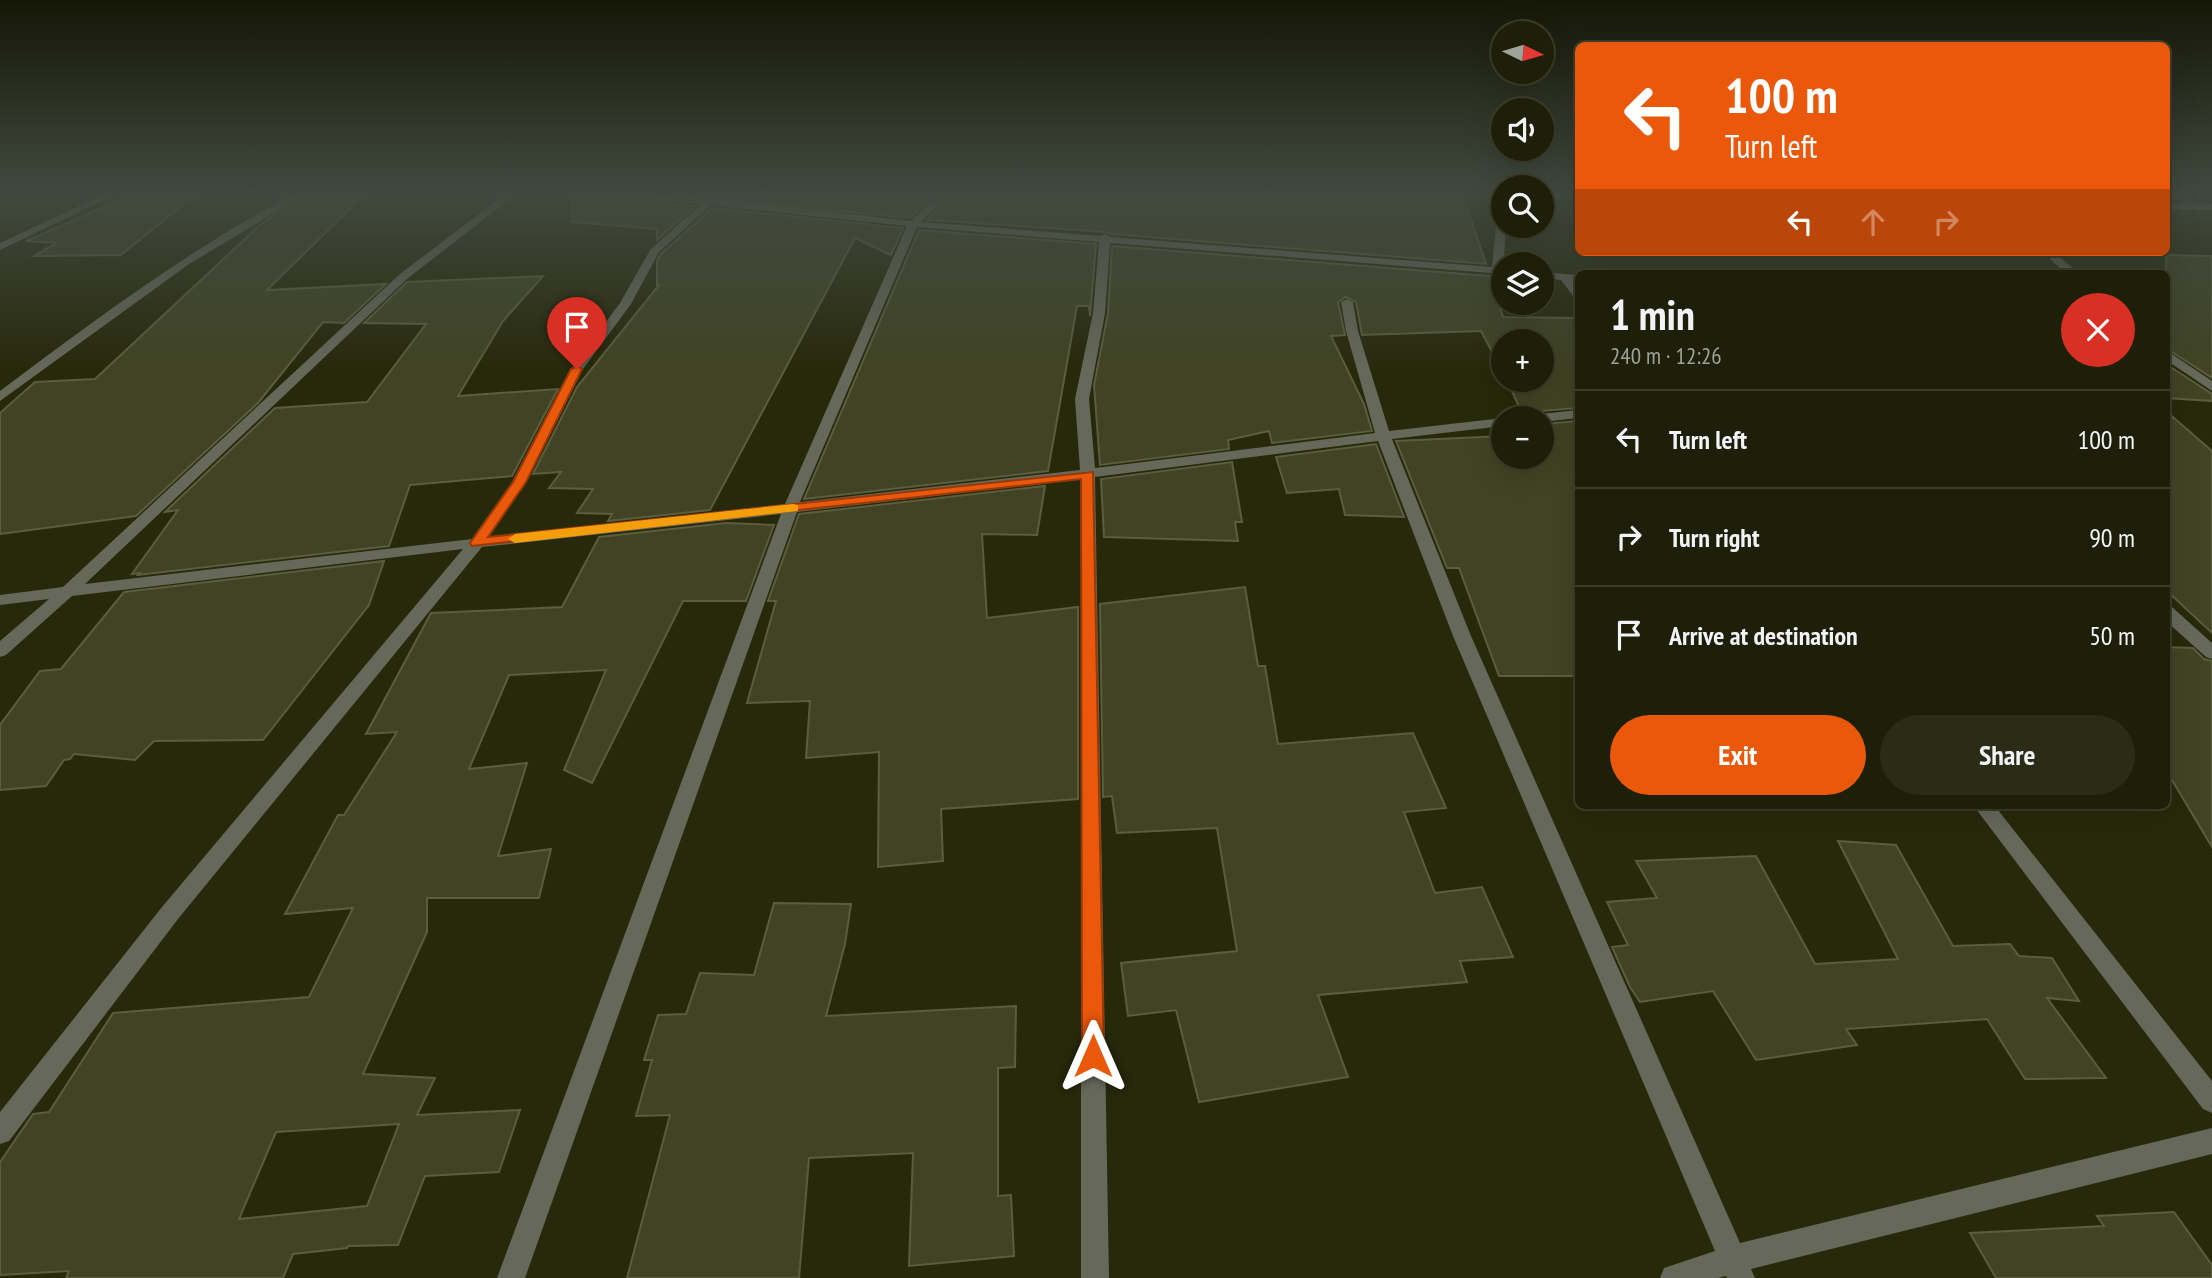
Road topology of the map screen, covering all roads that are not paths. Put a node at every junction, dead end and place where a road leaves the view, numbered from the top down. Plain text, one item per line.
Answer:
1 (200, 252) edge
2 (436, 252) edge
3 (654, 252) edge
4 (901, 252) edge
5 (1104, 252) edge
6 (1280, 252) edge
7 (2053, 256) edge
8 (1491, 269) edge
9 (2069, 270) edge
10 (1554, 277) edge
11 (1565, 278) junction
12 (1575, 278) edge
13 (1575, 291) edge
14 (1347, 302) dead end
15 (2170, 357) edge
16 (2212, 387) edge
17 (0, 397) edge
18 (1575, 414) edge
19 (1554, 417) edge
20 (1491, 423) edge
21 (1383, 435) junction
22 (1088, 474) junction
23 (790, 509) junction
24 (477, 543) junction
25 (68, 591) junction
26 (0, 600) edge
27 (2170, 615) edge
28 (0, 651) edge
29 (2212, 653) edge
30 (1986, 809) edge
31 (2212, 1101) edge
32 (0, 1132) edge
33 (2212, 1140) edge
34 (1737, 1269) edge
35 (511, 1278) edge
36 (1095, 1278) edge
37 (1674, 1278) edge

1 - 17 street
2 - 25 street
3 - 24 street
4 - 23 street
5 - 22 street
6 - 8 street
7 - 9 street
10 - 11 street
11 - 12 street
11 - 13 street
14 - 21 street
15 - 16 street
18 - 19 street
20 - 21 street
21 - 22 street
21 - 34 street
22 - 23 street
22 - 36 street
23 - 24 street
23 - 35 street
24 - 25 street
24 - 32 street
25 - 26 street
25 - 28 street
27 - 29 street
30 - 31 street
33 - 34 street
34 - 37 street

